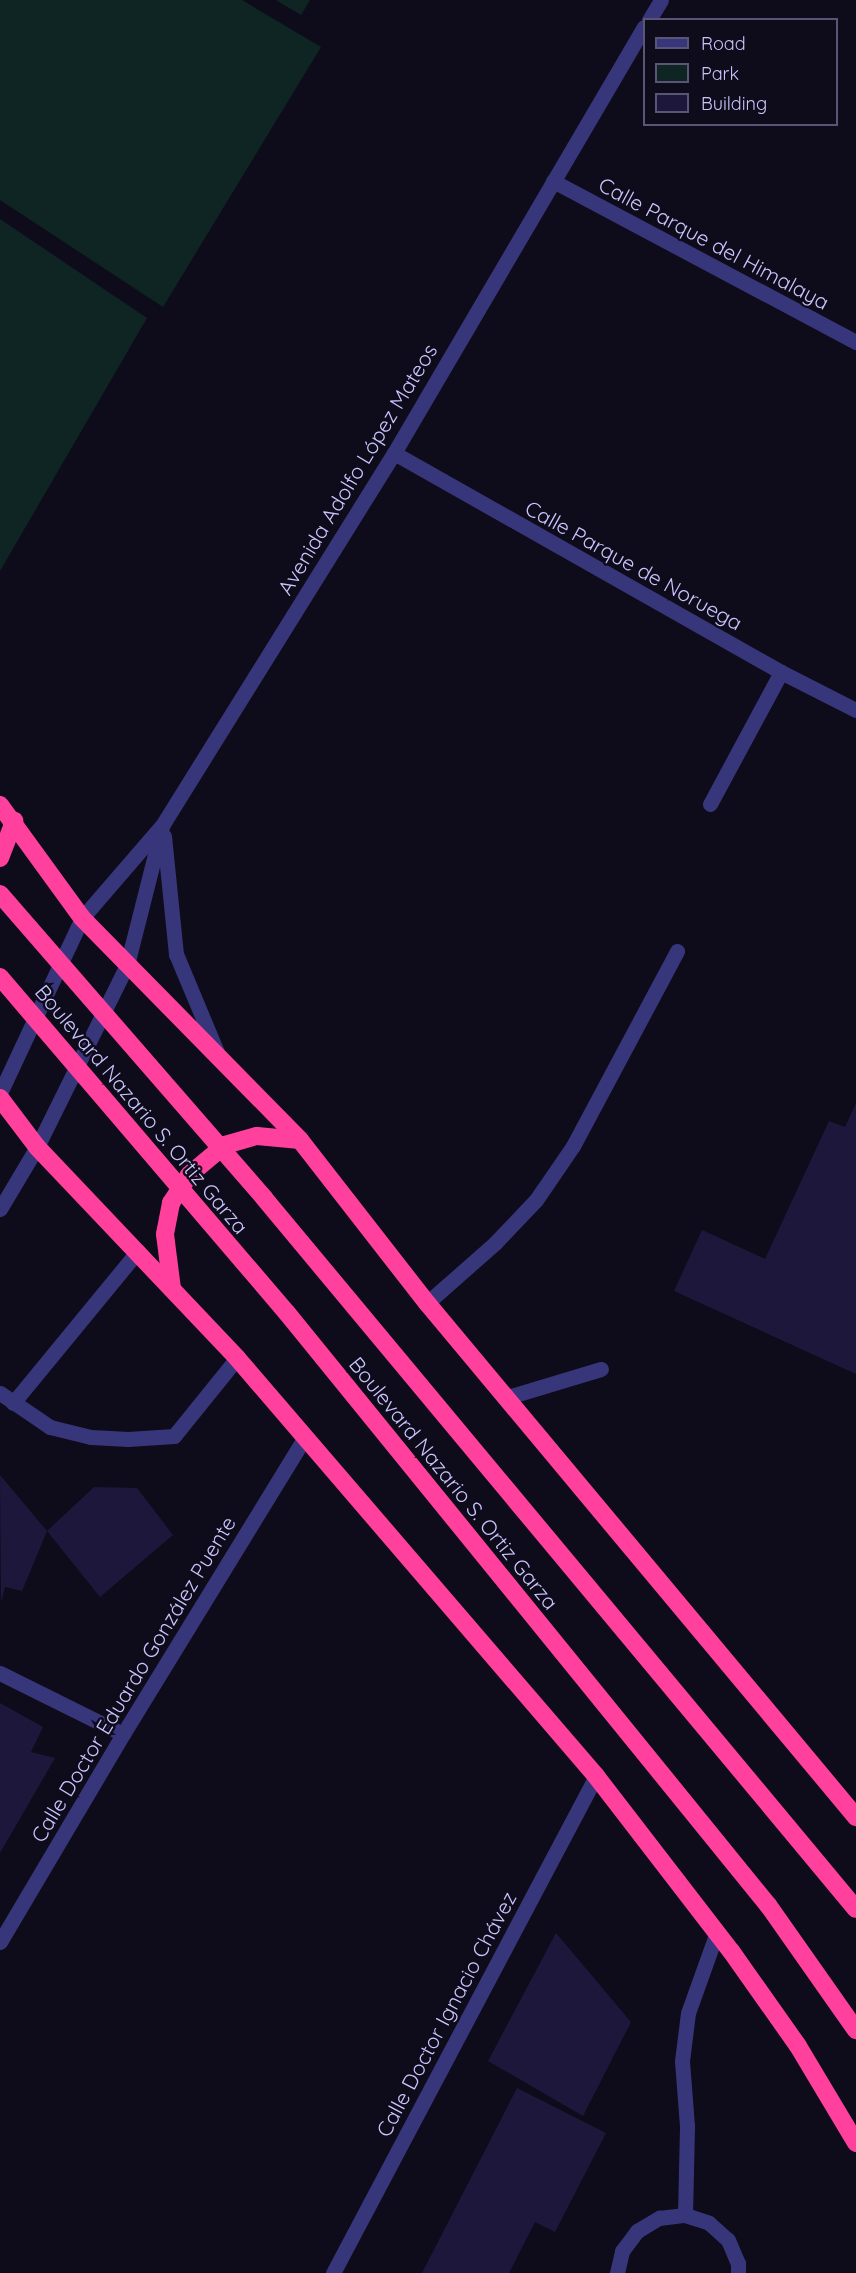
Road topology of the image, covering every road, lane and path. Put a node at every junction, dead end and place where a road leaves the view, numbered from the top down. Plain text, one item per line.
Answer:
1 (661, 0) edge
2 (650, 18) edge
3 (643, 30) edge
4 (553, 181) junction
5 (856, 342) edge
6 (394, 453) junction
7 (781, 672) junction
8 (856, 710) edge
9 (710, 804) dead end
10 (0, 806) edge
11 (14, 821) junction
12 (163, 824) junction
13 (0, 858) edge
14 (0, 894) edge
15 (82, 918) junction
16 (677, 951) dead end
17 (127, 965) junction
18 (0, 976) edge
19 (218, 1054) junction
20 (0, 1094) edge
21 (0, 1098) edge
22 (300, 1140) junction
23 (37, 1147) junction
24 (0, 1209) edge
25 (138, 1251) junction
26 (173, 1291) junction
27 (427, 1303) junction
28 (237, 1358) junction
29 (602, 1369) dead end
30 (0, 1394) edge
31 (508, 1397) junction
32 (13, 1402) junction
33 (304, 1439) junction
34 (0, 1673) edge
35 (123, 1734) junction
36 (596, 1776) junction
37 (856, 1817) edge
38 (856, 1909) edge
39 (717, 1932) junction
40 (0, 1942) edge
41 (856, 2030) edge
42 (856, 2143) edge
43 (685, 2215) junction
44 (615, 2272) edge
45 (333, 2273) edge
46 (738, 2273) edge

1 - 2 street
3 - 4 street, Avenida Adolfo López Mateos
4 - 5 street, Calle Parque del Himalaya
4 - 6 street, Avenida Adolfo López Mateos
6 - 7 street, Calle Parque de Noruega
6 - 12 street, Avenida Adolfo López Mateos
7 - 8 street, Calle Parque de Noruega
7 - 9 street
10 - 11 highway
11 - 13 highway
11 - 15 highway
12 - 15 street, Avenida Adolfo López Mateos
12 - 17 street
12 - 19 street
14 - 38 highway, Boulevard Nazario S. Ortiz Garza, bridge
15 - 17 highway
15 - 20 street, Avenida Adolfo López Mateos
16 - 27 street
17 - 19 highway
17 - 23 street
18 - 41 highway, Boulevard Nazario S. Ortiz Garza, bridge
19 - 22 highway
21 - 23 highway
22 - 26 highway
22 - 27 highway
23 - 24 street
23 - 25 highway
25 - 26 highway
25 - 32 street
26 - 28 highway
27 - 31 highway
28 - 32 street
28 - 33 highway
29 - 31 street
30 - 32 street
31 - 37 highway
33 - 35 street, Calle Doctor Eduardo González Puente
33 - 36 highway
34 - 35 street
35 - 40 street, Calle Doctor Eduardo González Puente
36 - 39 highway
36 - 45 street, Calle Doctor Ignacio Chávez
39 - 42 highway
39 - 43 street
43 - 44 street
43 - 46 street

